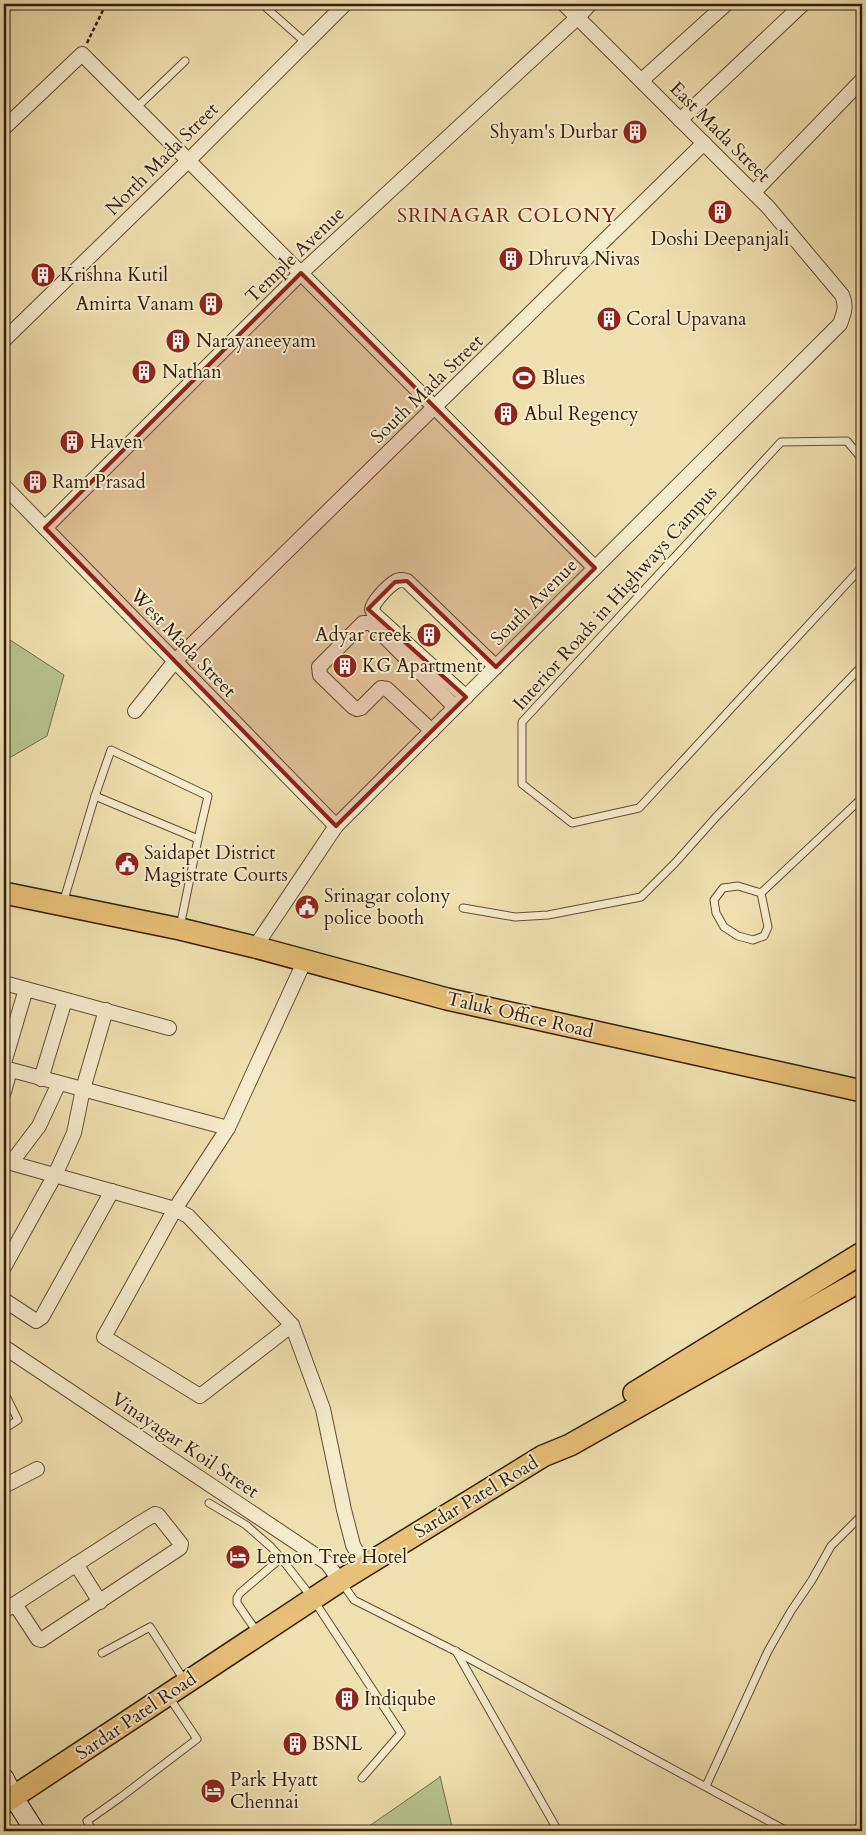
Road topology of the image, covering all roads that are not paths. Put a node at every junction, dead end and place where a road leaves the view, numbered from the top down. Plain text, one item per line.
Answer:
1 (262, 4) edge
2 (564, 4) edge
3 (590, 4) edge
4 (726, 4) edge
5 (803, 4) edge
6 (340, 5) edge
7 (578, 17) junction
8 (306, 43) junction
9 (186, 61) dead end
10 (642, 80) junction
11 (862, 80) edge
12 (136, 108) junction
13 (680, 120) junction
14 (4, 128) edge
15 (704, 143) junction
16 (188, 160) junction
17 (754, 192) junction
18 (302, 273) junction
19 (842, 295) joint
20 (4, 340) edge
21 (435, 407) junction
22 (862, 459) edge
23 (4, 486) edge
24 (45, 528) junction
25 (862, 567) edge
26 (595, 568) junction
27 (175, 662) junction
28 (862, 666) edge
29 (496, 667) junction
30 (466, 697) junction
31 (455, 707) junction
32 (135, 712) dead end
33 (432, 731) junction
34 (95, 796) junction
35 (862, 798) edge
36 (336, 826) junction
37 (198, 840) junction
38 (761, 893) junction
39 (4, 894) edge
40 (62, 905) junction
41 (463, 908) dead end
42 (180, 929) junction
43 (254, 947) junction
44 (305, 960) junction
45 (4, 983) edge
46 (26, 989) junction
47 (65, 1000) junction
48 (106, 1010) junction
49 (169, 1028) dead end
50 (6, 1067) edge
51 (799, 1077) junction
52 (41, 1079) junction
53 (58, 1083) junction
54 (83, 1089) junction
55 (862, 1091) edge
56 (4, 1092) edge
57 (862, 1101) edge
58 (228, 1128) junction
59 (7, 1162) edge
60 (55, 1175) junction
61 (112, 1191) junction
62 (175, 1209) junction
63 (862, 1254) edge
64 (4, 1267) edge
65 (862, 1280) edge
66 (4, 1300) edge
67 (292, 1325) junction
68 (4, 1347) edge
69 (4, 1392) edge
70 (4, 1429) edge
71 (543, 1456) junction
72 (37, 1468) dead end
73 (4, 1486) edge
74 (209, 1503) dead end
75 (862, 1514) edge
76 (281, 1558) junction
77 (76, 1564) junction
78 (364, 1566) junction
79 (340, 1581) junction
80 (313, 1598) junction
81 (100, 1602) junction
82 (9, 1608) edge
83 (259, 1634) junction
84 (455, 1651) junction
85 (102, 1653) dead end
86 (186, 1682) junction
87 (168, 1694) junction
88 (4, 1778) edge
89 (362, 1778) dead end
90 (706, 1786) junction
91 (9, 1800) edge
92 (35, 1831) edge
93 (93, 1831) edge
94 (558, 1831) edge
95 (787, 1831) edge

1 - 8 lane
2 - 7 street, East Mada Street
3 - 7 street, Temple Avenue
4 - 10 street
5 - 13 street
6 - 8 street, North Mada Street
7 - 10 street, East Mada Street
7 - 18 street, Temple Avenue
8 - 16 street, North Mada Street
9 - 12 lane
10 - 13 street, East Mada Street
11 - 17 street
12 - 14 street
12 - 16 street
13 - 15 street, East Mada Street
15 - 17 street, East Mada Street
15 - 21 street, South Mada Street
16 - 18 street
16 - 20 street, North Mada Street
17 - 19 street, East Mada Street
18 - 21 street
18 - 24 street, Temple Avenue
19 - 26 street, South Avenue
21 - 26 street
21 - 27 street, South Mada Street
22 - 25 lane, Interior Roads in Highways Campus
23 - 24 street, West Mada Street
24 - 27 street, West Mada Street
26 - 29 street, South Avenue
27 - 32 street, South Mada Street
27 - 36 street, West Mada Street
28 - 41 lane
29 - 30 street, South Avenue
29 - 30 street
30 - 31 street, South Avenue
31 - 33 street, South Avenue
31 - 33 street
33 - 36 street, South Avenue
34 - 37 lane
34 - 37 lane
34 - 40 lane
35 - 38 lane
36 - 43 street, South Avenue
37 - 42 lane
38 - 38 lane
39 - 40 main road, Taluk Office Road
40 - 42 main road, Taluk Office Road
42 - 43 main road, Taluk Office Road
43 - 44 main road, Taluk Office Road
44 - 51 main road, Taluk Office Road
44 - 58 street
45 - 46 street
46 - 47 street
46 - 50 street
47 - 48 street
47 - 52 street
48 - 49 street
48 - 54 street
50 - 52 street
50 - 56 street
51 - 55 main road, Taluk Office Road
51 - 57 main road
52 - 53 street
53 - 54 street
53 - 59 street
54 - 58 street
54 - 60 street
58 - 62 street
59 - 60 street
60 - 61 street
60 - 64 street
61 - 62 street
61 - 66 street
62 - 67 street
62 - 67 street
63 - 71 main road
65 - 71 main road, Sardar Patel Road
67 - 78 street
68 - 79 street, Vinayagar Koil Street
69 - 70 lane
71 - 78 main road, Sardar Patel Road
72 - 73 street
74 - 76 lane
75 - 90 lane
76 - 80 lane
76 - 83 lane
77 - 81 street
77 - 81 street
77 - 82 street
78 - 79 main road, Sardar Patel Road
79 - 80 main road, Sardar Patel Road
79 - 84 lane
80 - 83 main road, Sardar Patel Road
80 - 89 lane
81 - 82 street
83 - 86 main road, Sardar Patel Road
84 - 90 lane
84 - 94 lane
85 - 86 lane
86 - 87 main road, Sardar Patel Road
87 - 91 main road, Sardar Patel Road
87 - 93 lane
88 - 91 main road
90 - 95 lane
91 - 92 main road

